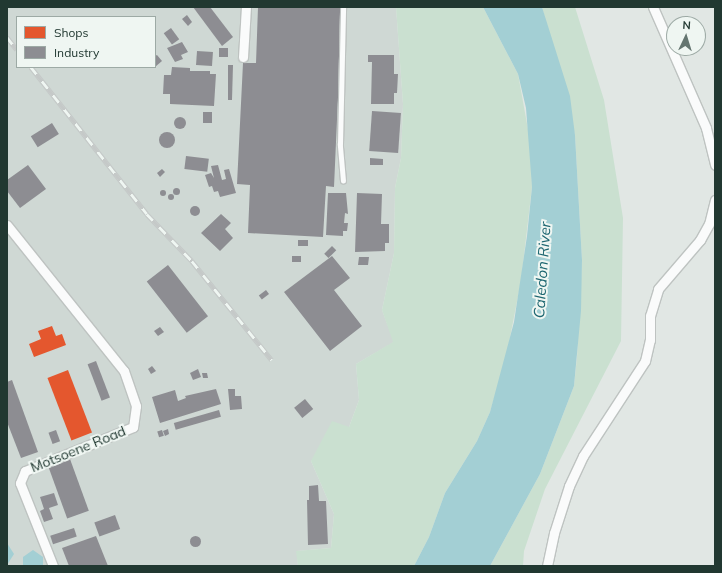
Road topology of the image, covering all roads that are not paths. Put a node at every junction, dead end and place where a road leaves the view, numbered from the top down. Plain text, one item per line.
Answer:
1 (246, 7) edge
2 (343, 7) edge
3 (653, 7) edge
4 (243, 57) dead end
5 (715, 165) edge
6 (343, 181) dead end
7 (715, 200) edge
8 (7, 225) edge
9 (53, 566) edge
10 (547, 566) edge

1 - 4 street
2 - 6 lane
3 - 5 street
7 - 10 street
8 - 9 street, Motsoene Road

